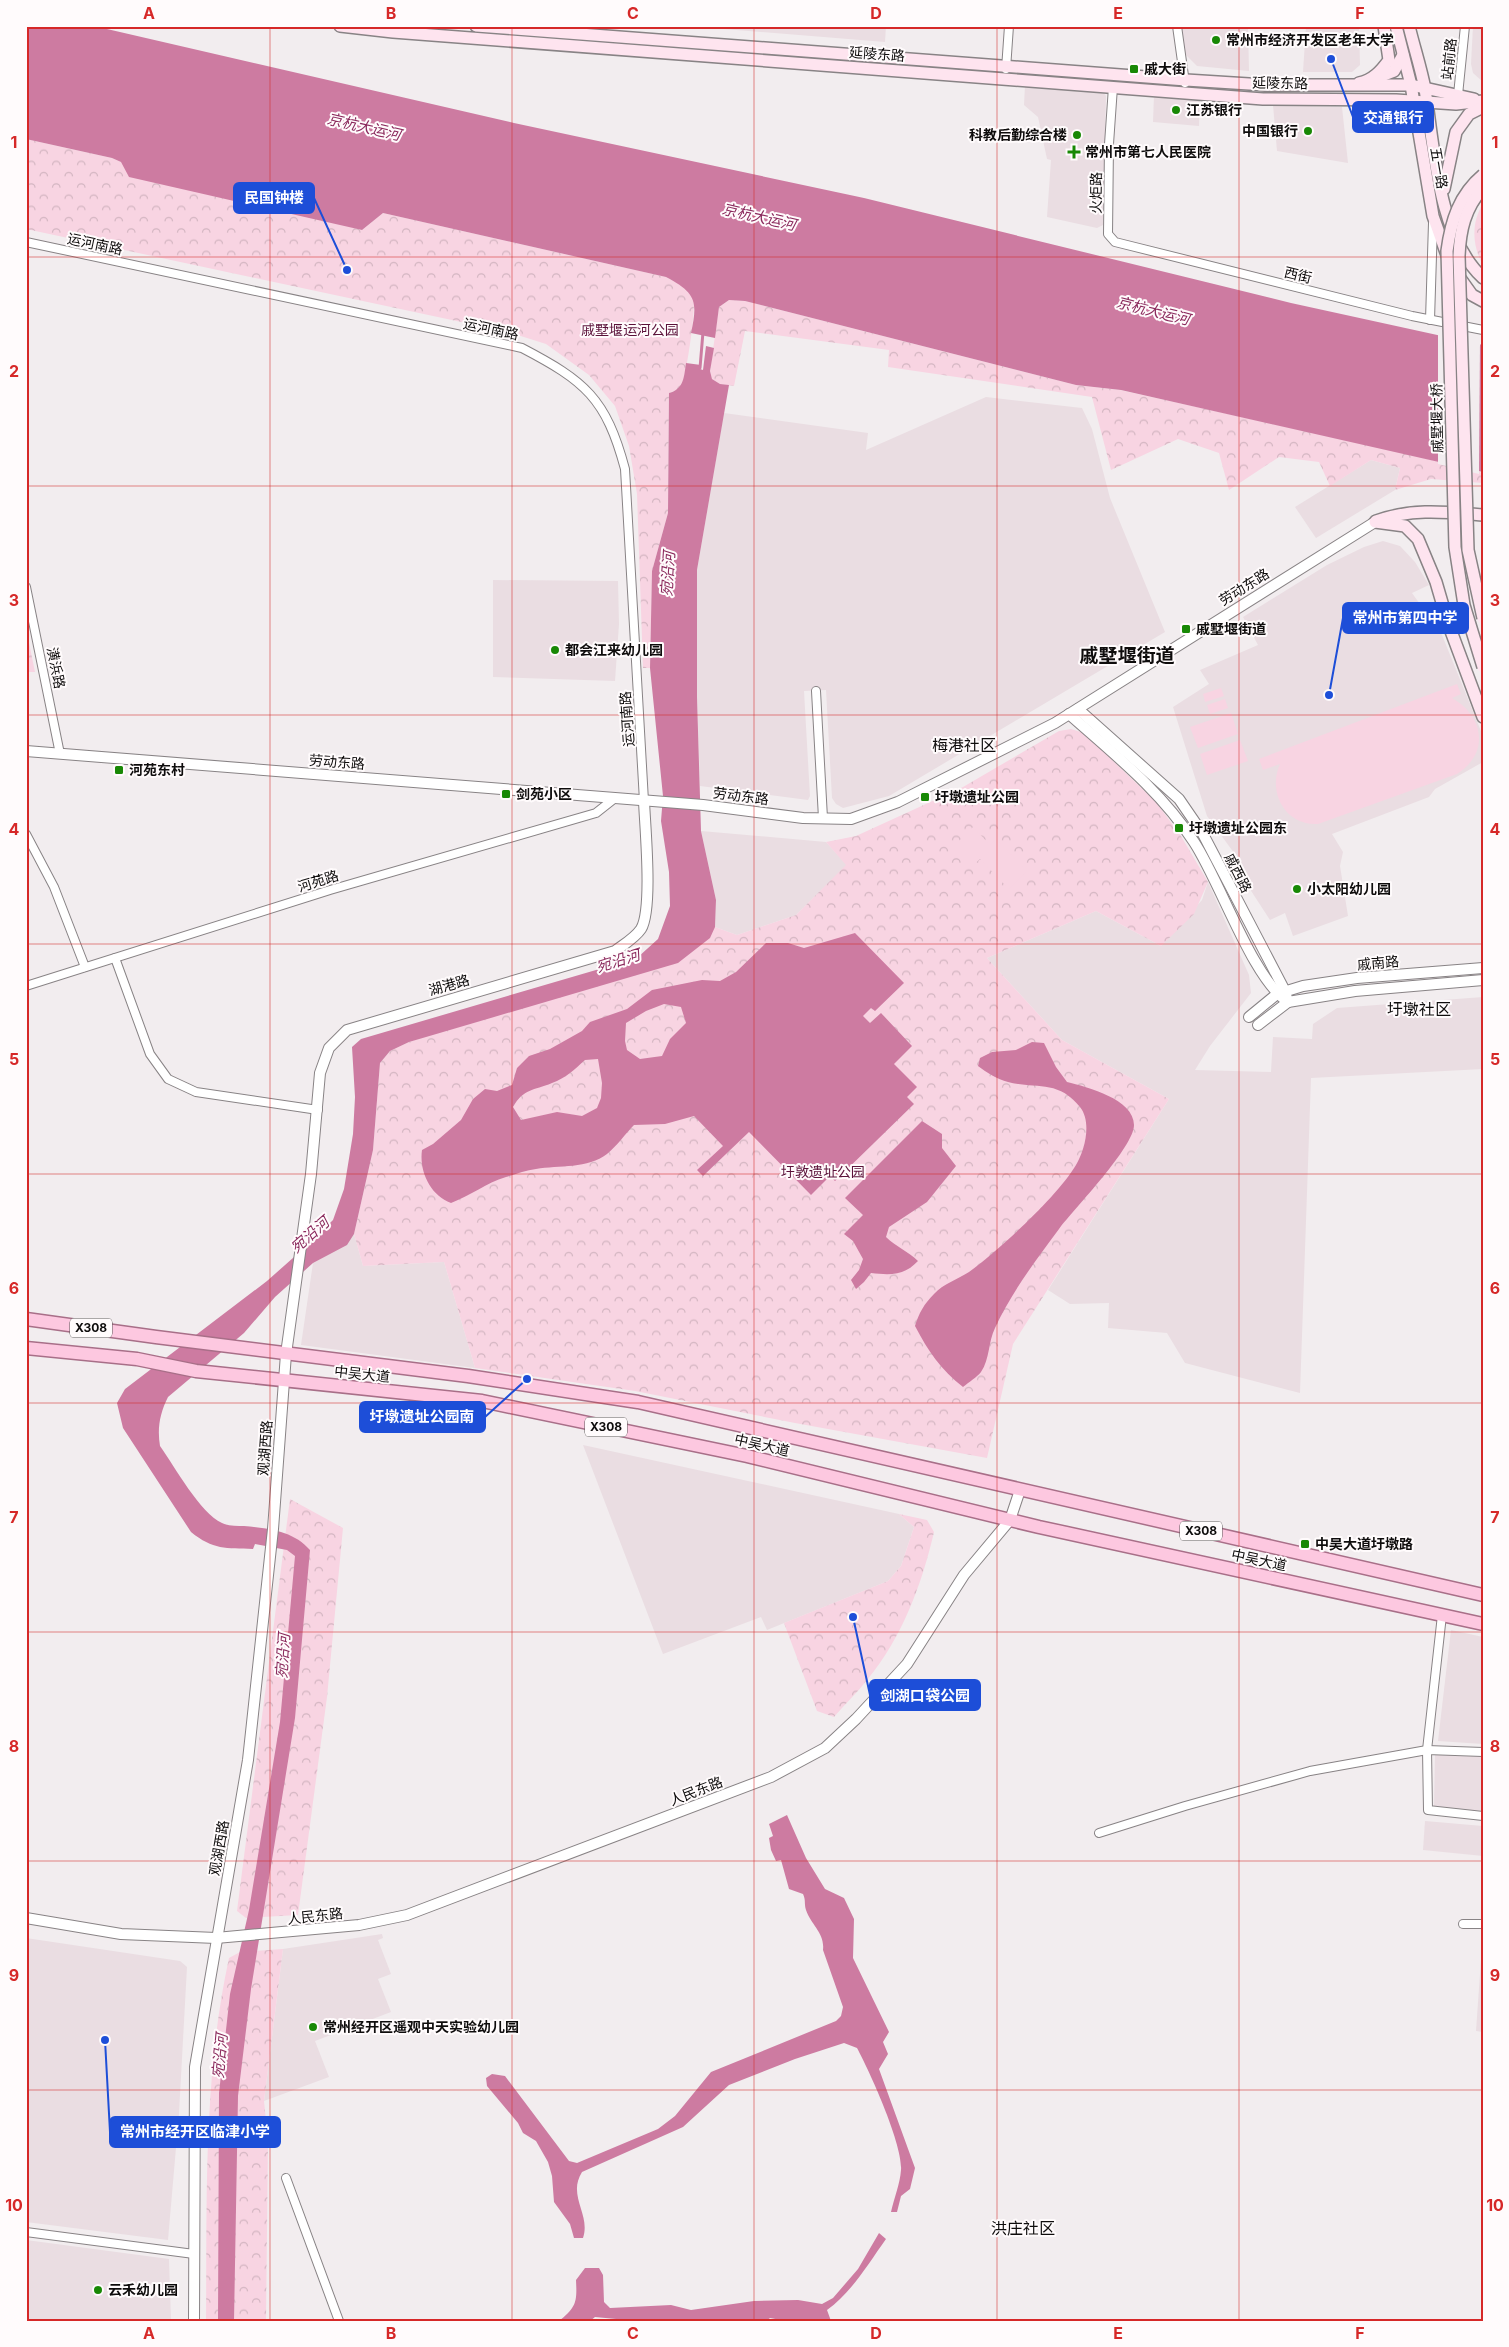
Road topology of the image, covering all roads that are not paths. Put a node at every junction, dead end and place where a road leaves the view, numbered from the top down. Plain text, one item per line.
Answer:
1 (340, 26) edge
2 (476, 26) edge
3 (1009, 26) edge
4 (1178, 26) edge
5 (1384, 26) edge
6 (1396, 26) edge
7 (1409, 26) edge
8 (1465, 26) edge
9 (530, 28) edge
10 (526, 42) junction
11 (1403, 55) junction
12 (1006, 73) junction
13 (1186, 80) junction
14 (1366, 81) junction
15 (1350, 85) junction
16 (1410, 85) junction
17 (1113, 87) junction
18 (1424, 87) junction
19 (1185, 93) junction
20 (1458, 95) junction
21 (1483, 101) edge
22 (1413, 102) junction
23 (1426, 103) junction
24 (1483, 107) edge
25 (1483, 175) edge
26 (1483, 188) edge
27 (1442, 196) junction
28 (1433, 216) junction
29 (1110, 239) joint
30 (26, 242) edge
31 (1483, 278) edge
32 (1483, 301) edge
33 (1430, 320) junction
34 (1483, 330) edge
35 (1483, 515) edge
36 (1375, 522) junction
37 (26, 587) edge
38 (1483, 618) edge
39 (1483, 667) edge
40 (816, 691) dead end
41 (1073, 712) junction
42 (1483, 717) edge
43 (26, 751) edge
44 (60, 754) junction
45 (615, 798) junction
46 (644, 801) junction
47 (823, 818) junction
48 (26, 834) edge
49 (115, 958) junction
50 (85, 967) junction
51 (1483, 968) edge
52 (1483, 980) edge
53 (26, 986) edge
54 (1281, 993) junction
55 (1288, 1002) junction
56 (1249, 1016) dead end
57 (1258, 1025) dead end
58 (318, 1110) junction
59 (26, 1318) edge
60 (26, 1348) edge
61 (286, 1354) junction
62 (284, 1380) junction
63 (1020, 1490) junction
64 (1010, 1520) junction
65 (1483, 1595) edge
66 (1442, 1615) junction
67 (1483, 1624) edge
68 (1427, 1750) junction
69 (1483, 1752) edge
70 (1483, 1816) edge
71 (1099, 1833) dead end
72 (26, 1918) edge
73 (1463, 1924) dead end
74 (1483, 1924) edge
75 (216, 1938) junction
76 (286, 2178) dead end
77 (26, 2232) edge
78 (194, 2254) junction
79 (194, 2321) edge
80 (338, 2321) edge

1 - 10 main road, 延陵东路
2 - 9 main road, 延陵东路
3 - 12 street
4 - 13 street
5 - 14 main road
6 - 11 main road, 五一路
7 - 18 main road, 五一路
8 - 20 street, 站前路
9 - 10 street
9 - 12 main road, 延陵东路
10 - 12 main road, 延陵东路
11 - 14 main road
11 - 16 main road, 五一路
12 - 13 main road, 延陵东路
12 - 17 main road, 延陵东路
13 - 15 main road, 延陵东路
13 - 19 street
14 - 15 main road
15 - 16 main road, 延陵东路
16 - 18 main road, 延陵东路
16 - 22 main road, 五一路
17 - 19 main road, 延陵东路
17 - 29 street, 火炬路
18 - 20 main road, 延陵东路
18 - 23 main road, 五一路
19 - 22 main road, 延陵东路
20 - 21 main road, 延陵东路
21 - 23 main road, 延陵东路
22 - 23 main road, 延陵东路
22 - 28 main road, 五一路
23 - 27 main road, 五一路
24 - 27 main road
25 - 39 main road, 戚墅堰大桥, bridge
26 - 38 main road, 戚墅堰大桥, bridge
27 - 31 main road, 五一路
28 - 32 main road, 五一路
28 - 33 street
29 - 33 street, 西街
30 - 46 street, 运河南路
33 - 34 street, 西街
35 - 36 main road
36 - 41 street, 劳动东路
36 - 42 main road
37 - 44 street, 潢浜路
40 - 47 street
41 - 47 street, 劳动东路
41 - 54 street, 戚西路
43 - 44 street, 劳动东路
44 - 45 street, 劳动东路
45 - 46 street, 劳动东路
45 - 49 street, 河苑路
46 - 47 street, 劳动东路
46 - 58 street, 湖港路
48 - 50 street
49 - 50 street, 河苑路
49 - 58 street
50 - 53 street, 河苑路
51 - 54 street, 戚南路
52 - 55 street, 戚南路
54 - 55 street
54 - 56 street, 戚南路
55 - 57 street, 戚南路
58 - 61 street, 湖港路
59 - 61 main road, 中吴大道 / X308
60 - 62 main road, 中吴大道 / X308
61 - 62 street
61 - 63 main road, 中吴大道 / X308
62 - 64 main road, 中吴大道 / X308
62 - 75 street, 观湖西路
63 - 64 street, 人民东路
63 - 65 main road, 中吴大道 / X308
64 - 66 main road, 中吴大道 / X308
64 - 75 street, 人民东路
66 - 67 main road, 中吴大道 / X308
66 - 68 street
68 - 69 street
68 - 70 street
68 - 71 street
72 - 75 street
73 - 74 street
75 - 78 street, 观湖西路
76 - 80 street
77 - 78 street
78 - 79 street, 观湖西路

